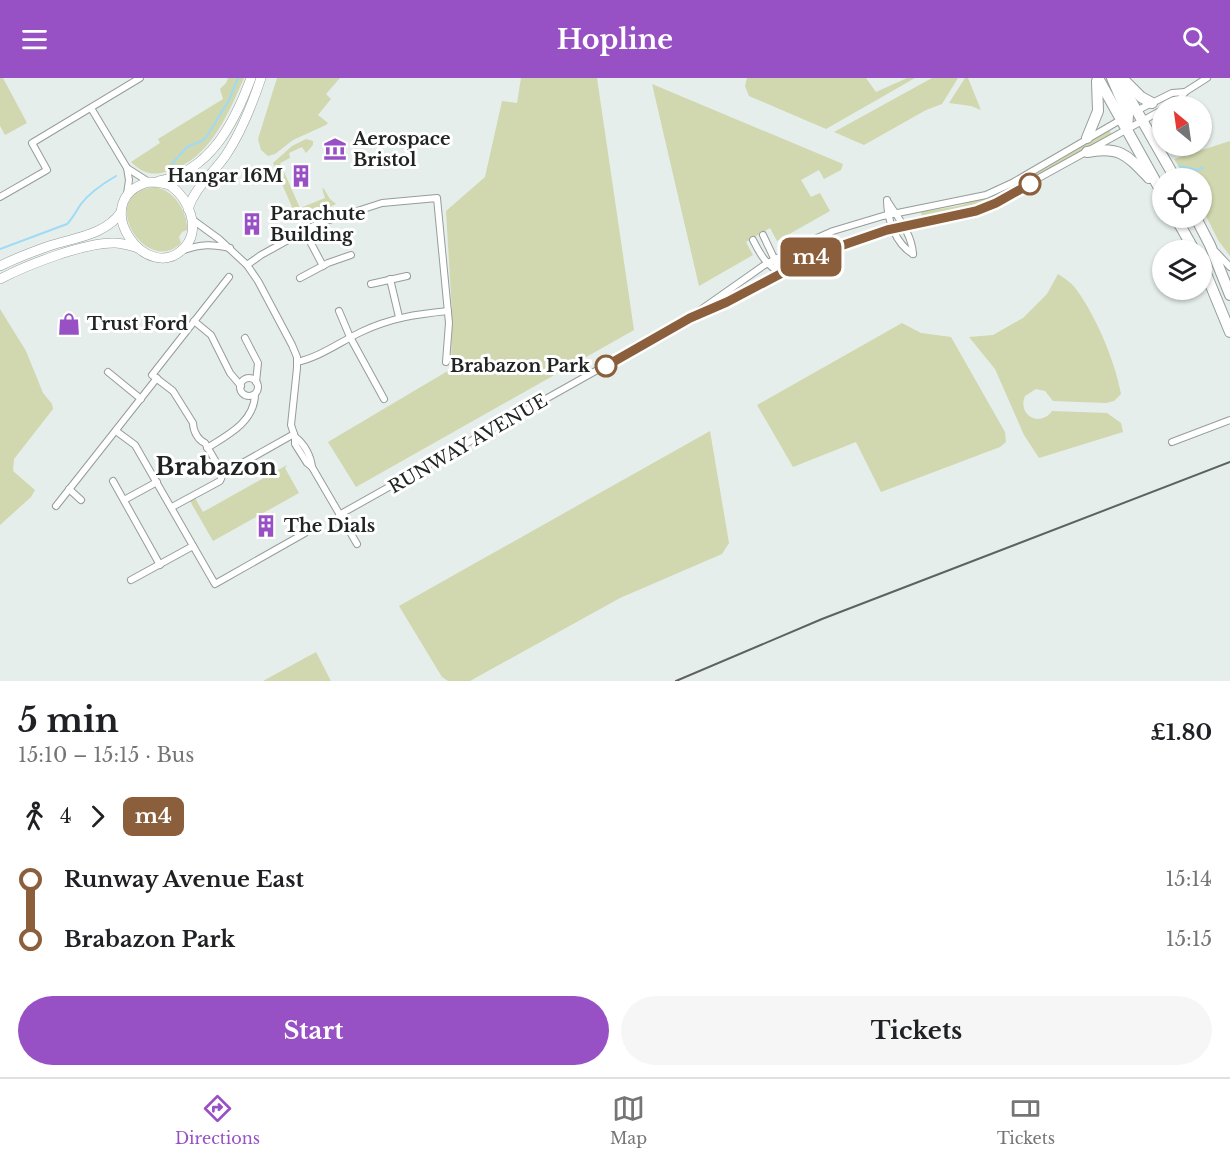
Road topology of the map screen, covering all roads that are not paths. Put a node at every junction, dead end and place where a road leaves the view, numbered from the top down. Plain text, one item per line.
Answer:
1 (140, 78) edge
2 (251, 78) edge
3 (261, 78) edge
4 (1097, 78) edge
5 (1112, 78) edge
6 (1120, 78) edge
7 (1207, 78) edge
8 (1185, 92) junction
9 (1166, 96) edge
10 (1181, 96) edge
11 (1152, 103) joint
12 (91, 108) junction
13 (1129, 115) junction
14 (1152, 116) edge
15 (1142, 121) junction
16 (1127, 130) junction
17 (1087, 138) junction
18 (1152, 138) edge
19 (1086, 152) junction
20 (127, 168) junction
21 (1152, 175) edge
22 (151, 182) junction
23 (1152, 182) edge
24 (127, 194) junction
25 (0, 198) edge
26 (188, 209) junction
27 (121, 212) junction
28 (892, 214) junction
29 (193, 220) junction
30 (903, 226) junction
31 (893, 229) junction
32 (304, 230) junction
33 (763, 235) dead end
34 (753, 240) dead end
35 (1212, 247) edge
36 (138, 248) junction
37 (230, 248) junction
38 (1212, 250) edge
39 (179, 252) junction
40 (351, 255) dead end
41 (775, 259) junction
42 (767, 263) junction
43 (247, 265) junction
44 (0, 266) edge
45 (322, 266) junction
46 (1230, 267) edge
47 (781, 273) junction
48 (407, 276) dead end
49 (229, 277) dead end
50 (300, 278) dead end
51 (0, 279) edge
52 (390, 279) junction
53 (371, 284) dead end
54 (1212, 287) edge
55 (1230, 296) edge
56 (339, 311) dead end
57 (448, 311) junction
58 (399, 317) junction
59 (690, 318) junction
60 (194, 321) junction
61 (1230, 332) edge
62 (350, 337) junction
63 (245, 338) dead end
64 (297, 362) junction
65 (446, 362) dead end
66 (108, 372) dead end
67 (157, 378) junction
68 (256, 382) junction
69 (241, 386) junction
70 (255, 394) junction
71 (141, 399) junction
72 (384, 399) dead end
73 (1230, 420) edge
74 (116, 431) junction
75 (294, 435) junction
76 (1172, 442) dead end
77 (207, 447) junction
78 (223, 474) junction
79 (112, 481) dead end
80 (157, 482) junction
81 (69, 489) junction
82 (81, 500) dead end
83 (124, 500) junction
84 (56, 506) dead end
85 (172, 507) junction
86 (339, 515) junction
87 (305, 533) dead end
88 (357, 544) dead end
89 (193, 546) junction
90 (160, 565) junction
91 (131, 580) dead end

1 - 12 street
2 - 22 street
3 - 26 street
4 - 13 main road
4 - 17 main road
5 - 13 main road
6 - 11 main road
6 - 13 main road
7 - 8 street
8 - 9 street, RUNWAY AVENUE
8 - 10 street
11 - 13 street, RUNWAY AVENUE
12 - 20 street
12 - 25 street
13 - 15 main road
13 - 16 main road
13 - 17 street, RUNWAY AVENUE
14 - 15 street, RUNWAY AVENUE
15 - 16 street, RUNWAY AVENUE
15 - 18 main road
16 - 19 street, RUNWAY AVENUE
16 - 21 main road
17 - 28 street, RUNWAY AVENUE
19 - 23 main road
19 - 30 street, RUNWAY AVENUE
20 - 22 street
20 - 24 street
22 - 24 street
22 - 26 street
24 - 27 street
26 - 29 street
27 - 36 street
27 - 44 street
28 - 30 street
28 - 31 street
28 - 41 street, RUNWAY AVENUE
29 - 37 street
29 - 39 street
30 - 31 street, RUNWAY AVENUE
30 - 31 street
31 - 47 street, RUNWAY AVENUE
32 - 43 street
32 - 45 street
32 - 57 street
33 - 41 street
34 - 42 street
35 - 46 street
36 - 39 street
36 - 51 street
37 - 39 street
37 - 43 street
38 - 55 main road
40 - 45 street
41 - 42 street, RUNWAY AVENUE
41 - 47 street
42 - 47 street
42 - 59 street, RUNWAY AVENUE
43 - 64 street
45 - 50 street
47 - 59 street, RUNWAY AVENUE
48 - 52 street
49 - 60 street
52 - 53 street
52 - 58 street
54 - 61 main road
56 - 62 street
57 - 58 street
57 - 65 street
58 - 62 street
59 - 86 street, RUNWAY AVENUE
60 - 67 street
60 - 69 street
62 - 64 street
62 - 72 street
63 - 68 street
64 - 75 street
66 - 71 street
67 - 71 street
67 - 77 street
68 - 69 street
68 - 70 street
69 - 70 street
70 - 77 street
71 - 74 street
73 - 76 street
74 - 80 street
74 - 81 street
75 - 78 street
75 - 86 street
77 - 78 street
78 - 85 street
79 - 83 street
80 - 83 street
80 - 85 street
81 - 82 street
81 - 84 street
83 - 90 street
85 - 89 street
86 - 88 street
87 - 89 street
89 - 90 street
90 - 91 street

